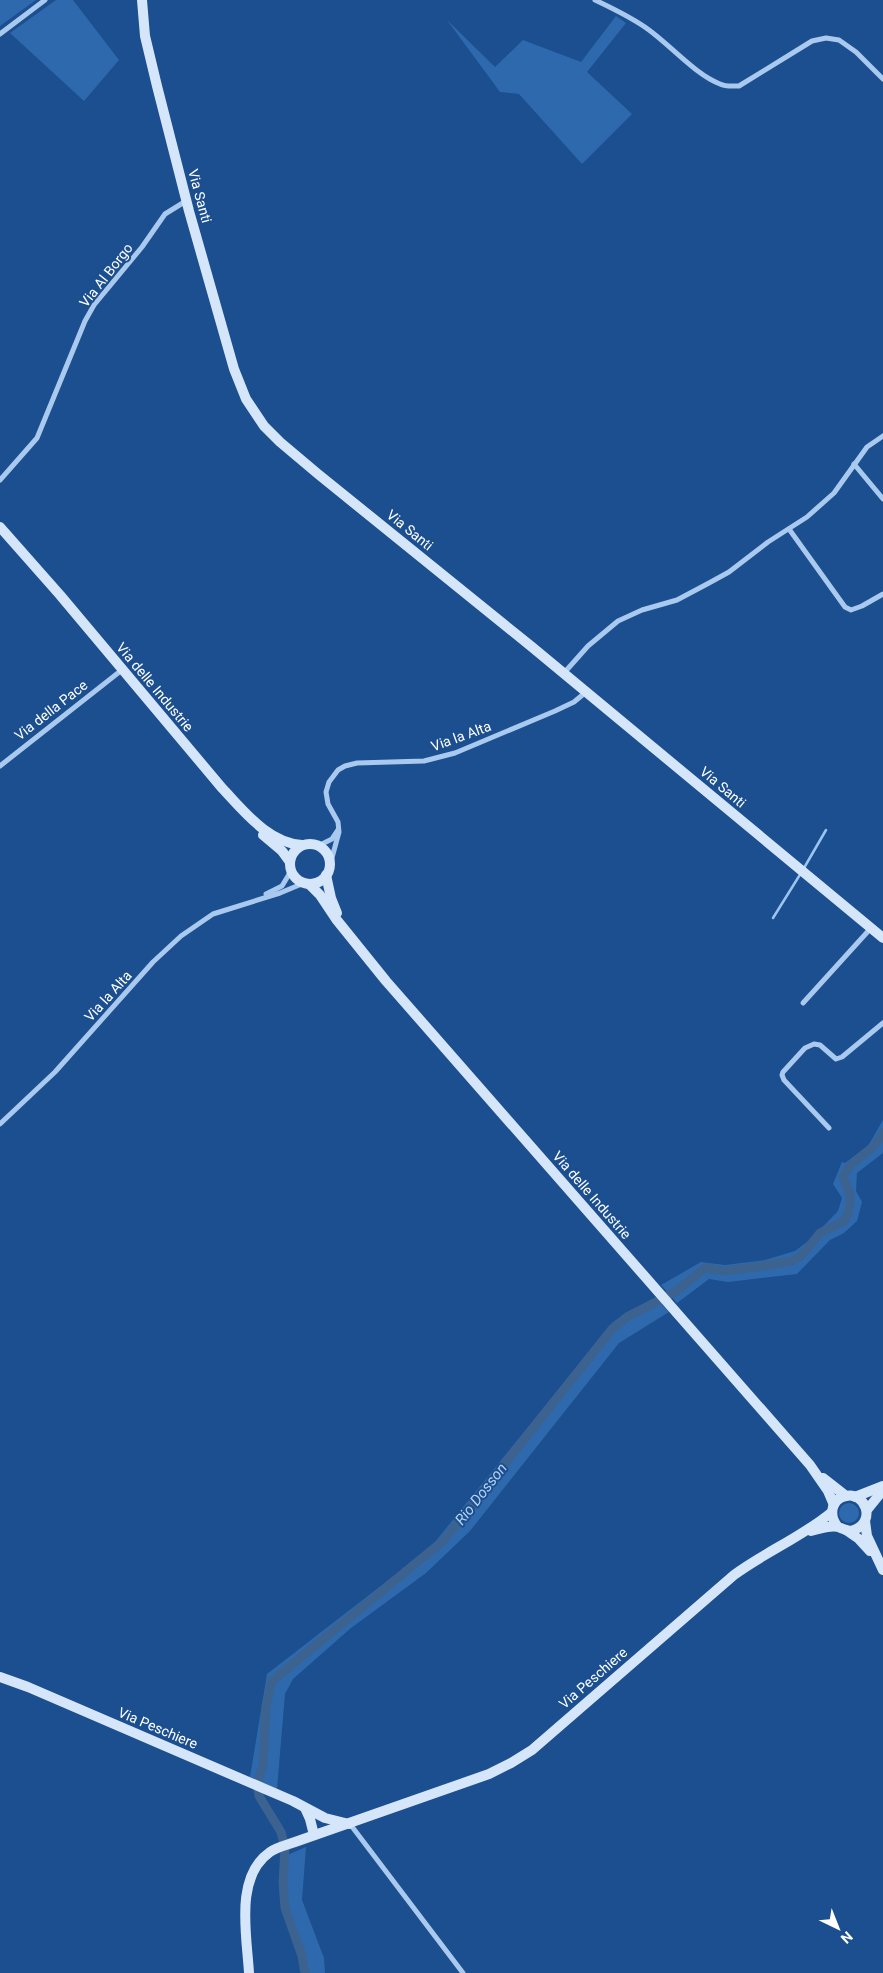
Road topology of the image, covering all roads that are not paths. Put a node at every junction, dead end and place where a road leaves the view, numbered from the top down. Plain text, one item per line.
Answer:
1 (46, 0) edge
2 (142, 0) edge
3 (595, 0) edge
4 (0, 34) edge
5 (883, 79) edge
6 (187, 201) junction
7 (883, 436) edge
8 (854, 464) junction
9 (0, 480) edge
10 (883, 499) edge
11 (0, 527) edge
12 (789, 529) junction
13 (0, 536) edge
14 (883, 594) edge
15 (118, 673) junction
16 (564, 673) junction
17 (586, 691) junction
18 (0, 766) edge
19 (339, 827) junction
20 (302, 845) junction
21 (318, 846) junction
22 (290, 867) junction
23 (328, 870) junction
24 (306, 884) junction
25 (248, 903) junction
26 (871, 928) junction
27 (883, 938) edge
28 (354, 942) junction
29 (803, 1003) dead end
30 (883, 1023) edge
31 (0, 1124) edge
32 (829, 1128) dead end
33 (810, 1465) junction
34 (883, 1486) edge
35 (883, 1490) edge
36 (851, 1497) junction
37 (833, 1509) junction
38 (867, 1510) junction
39 (865, 1521) junction
40 (842, 1529) junction
41 (800, 1534) junction
42 (881, 1566) edge
43 (0, 1677) edge
44 (304, 1808) junction
45 (316, 1814) junction
46 (350, 1824) junction
47 (318, 1834) junction
48 (249, 1973) edge
49 (463, 1973) edge

1 - 4 street
2 - 6 street, Via Santi
3 - 5 street
6 - 9 street, Via Al Borgo
6 - 16 street, Via Santi
7 - 8 street
8 - 10 street
8 - 12 street
11 - 20 street, Via delle Industrie
12 - 14 street
12 - 16 street
13 - 15 street, Via delle Industrie
15 - 18 street, Via della Pace
15 - 22 street, Via delle Industrie
16 - 17 street, Via Santi
17 - 19 street, Via la Alta
17 - 26 street, Via Santi
19 - 21 street
19 - 23 street
20 - 21 street
20 - 22 street
21 - 23 street
22 - 24 street
22 - 25 street
23 - 24 street
23 - 28 street, Via delle Industrie
24 - 25 street
24 - 28 street, Via delle Industrie
25 - 31 street, Via la Alta
26 - 27 street, Via Santi
26 - 29 street
28 - 33 street, Via delle Industrie
30 - 32 street
33 - 36 street, Via delle Industrie
33 - 37 street, Via delle Industrie
34 - 36 street
35 - 38 street
36 - 37 street
36 - 38 street
37 - 40 street
37 - 41 street, Via Peschiere
38 - 39 street
39 - 40 street
39 - 42 street
40 - 41 street
40 - 42 street
41 - 46 street, Via Peschiere
43 - 44 street, Via Peschiere
44 - 45 street, Via Peschiere
44 - 47 street
45 - 46 street, Via Peschiere
45 - 47 street
46 - 47 street, Via Peschiere
46 - 49 street
47 - 48 street, Via Peschiere

